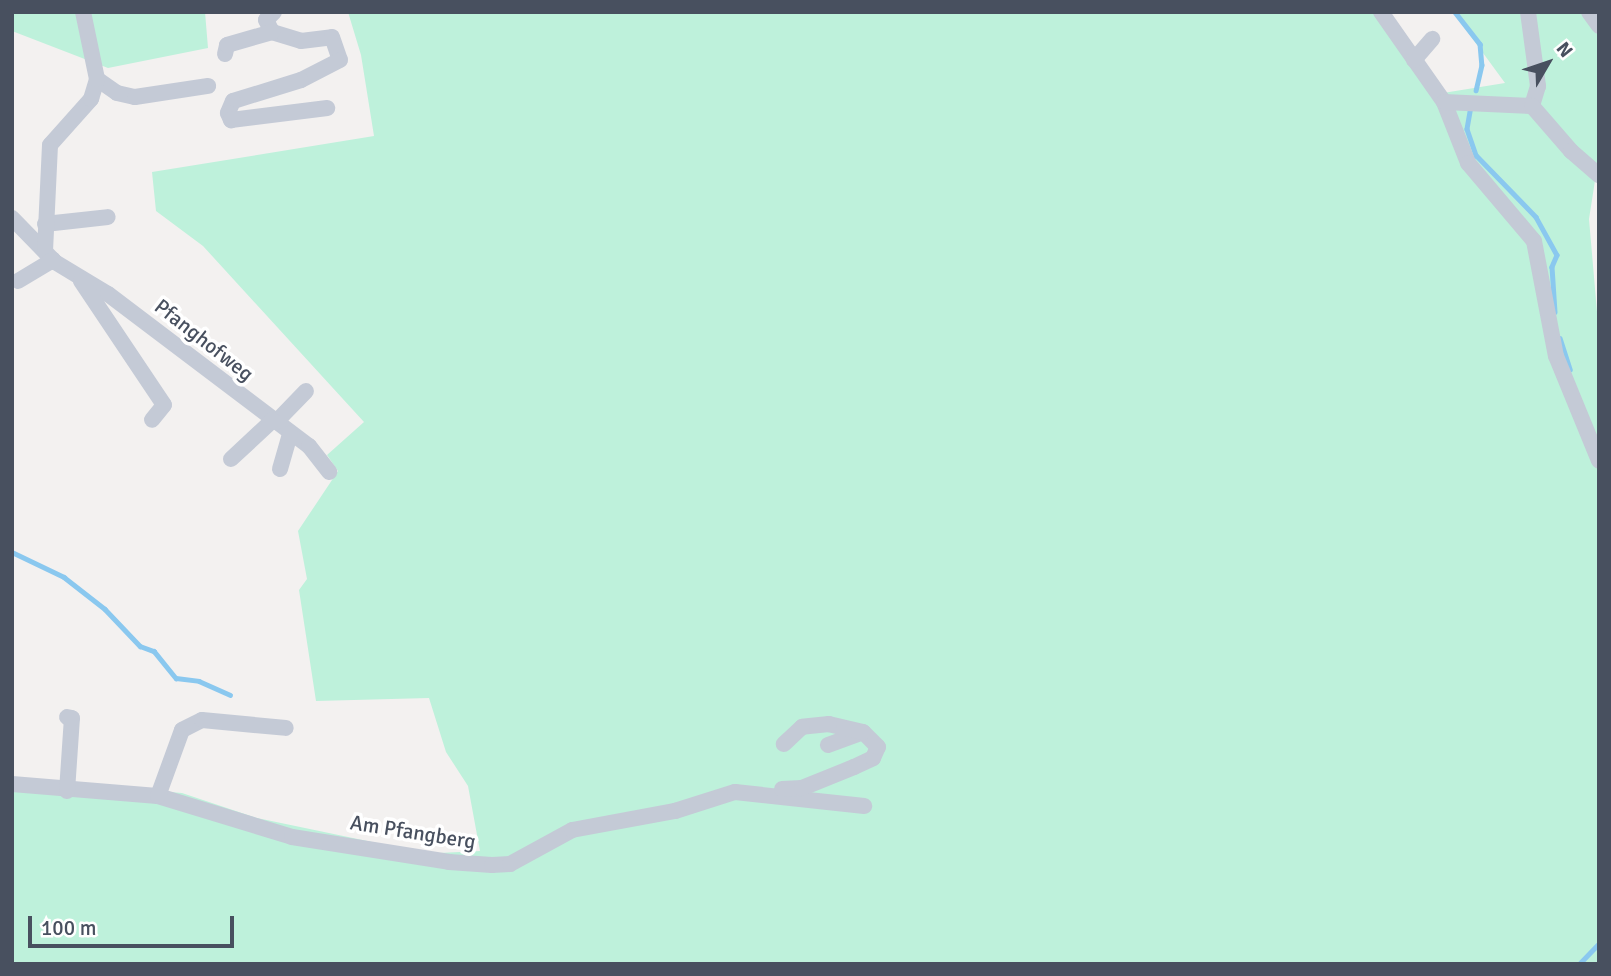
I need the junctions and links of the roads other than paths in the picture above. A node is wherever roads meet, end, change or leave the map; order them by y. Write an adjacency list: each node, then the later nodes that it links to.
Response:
1 (83, 12): 11 (street)
2 (274, 12): 7 (street)
3 (1381, 12): 10 (street)
4 (1528, 12): 14 (street)
5 (1589, 12): 6 (street)
6 (1599, 26)
7 (272, 32): 9 (street); 15 (street)
8 (1432, 39): 10 (street)
9 (226, 54)
10 (1413, 60): 13 (street)
11 (97, 79): 12 (street); 19 (street)
12 (208, 86)
13 (1444, 102): 14 (street); 28 (street)
14 (1532, 106): 16 (street)
15 (327, 108)
16 (1599, 175)
17 (108, 217): 19 (street)
18 (15, 224): 20 (street, Pfanghofweg)
19 (45, 224): 20 (street)
20 (49, 256): 21 (street, Pfanghofweg); 22 (street)
21 (78, 276): 24 (street); 25 (street, Pfanghofweg)
22 (18, 281)
23 (306, 391): 25 (street)
24 (152, 420)
25 (275, 421): 26 (street, Pfanghofweg); 27 (street)
26 (290, 433): 29 (street); 30 (street, Pfanghofweg)
27 (231, 459)
28 (1599, 461)
29 (280, 469)
30 (329, 472)
31 (67, 717): 37 (street)
32 (286, 728): 39 (street)
33 (863, 732): 34 (street); 35 (street); 38 (street)
34 (783, 744)
35 (828, 745)
36 (12, 784): 37 (street, Am Pfangberg)
37 (67, 791): 39 (street, Am Pfangberg)
38 (735, 792): 39 (street, Am Pfangberg); 40 (street, Am Pfangberg)
39 (158, 796)
40 (864, 806)

